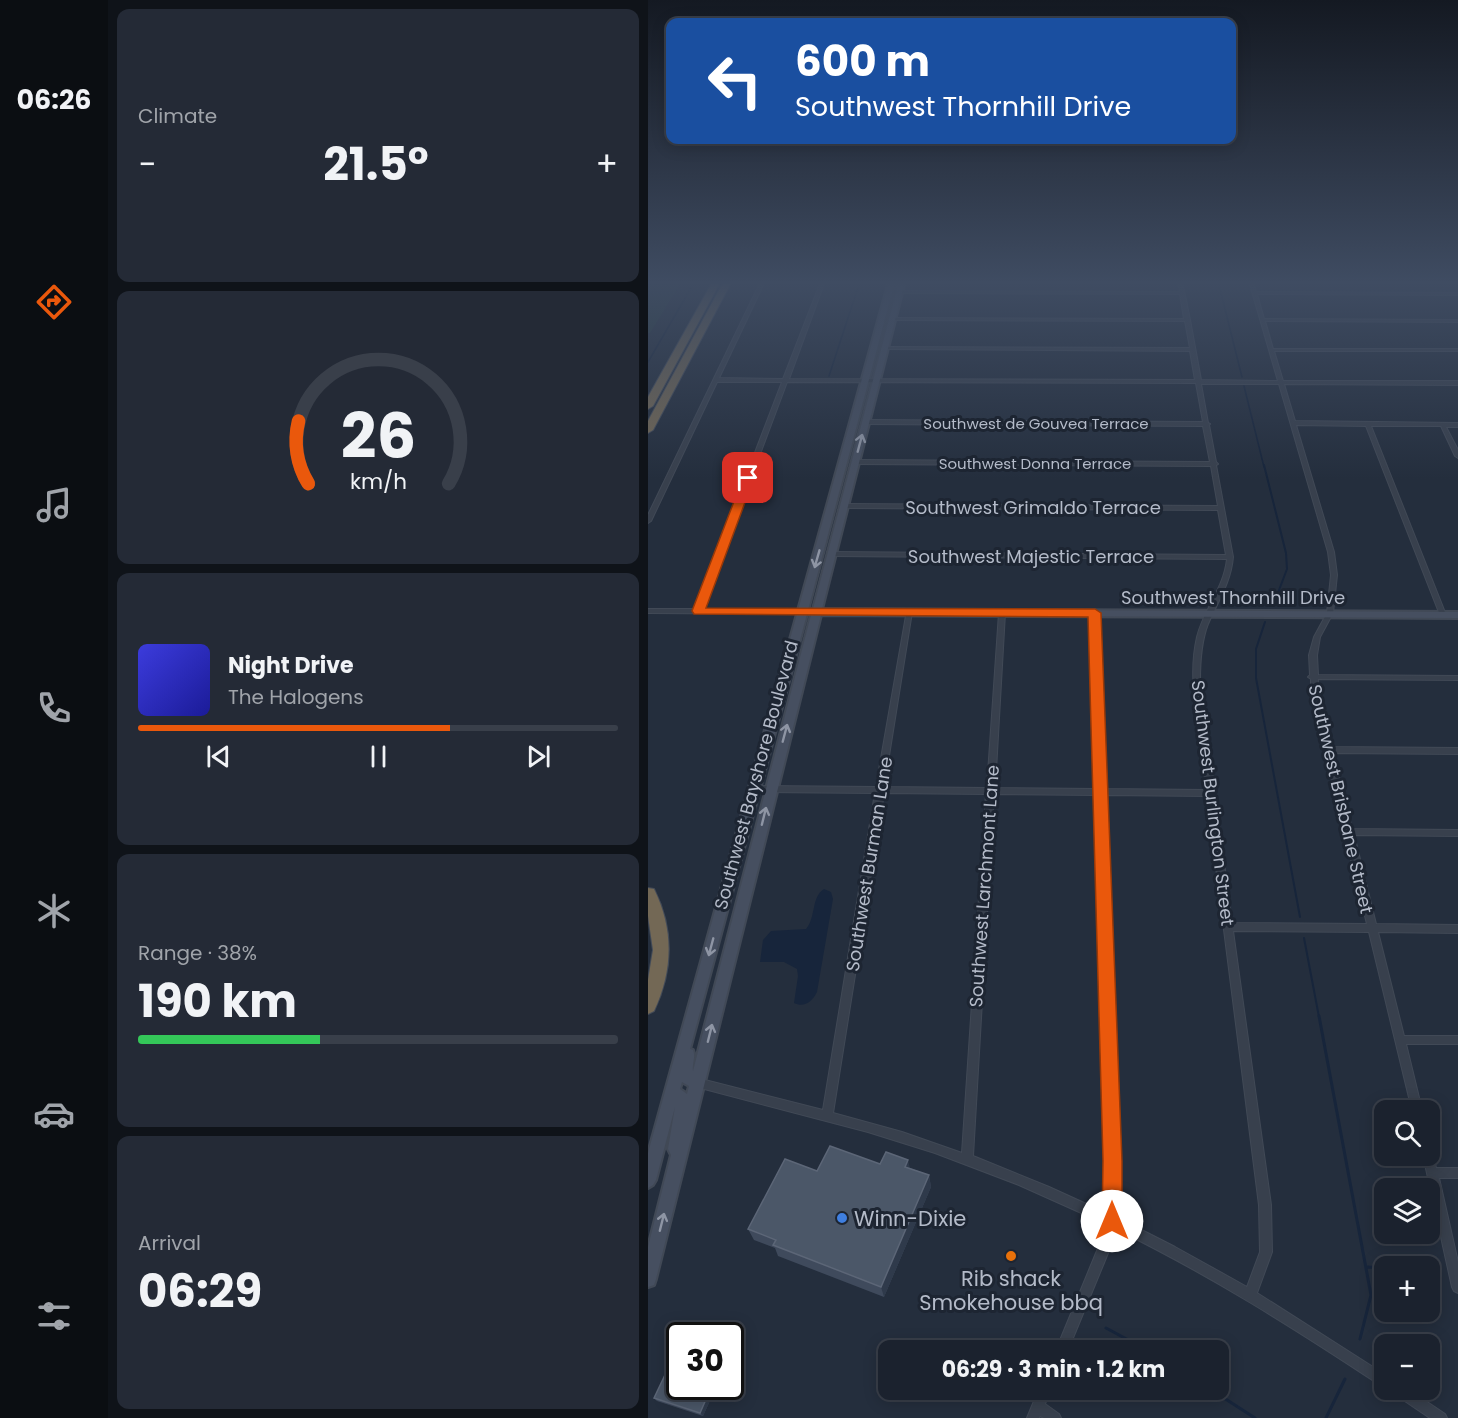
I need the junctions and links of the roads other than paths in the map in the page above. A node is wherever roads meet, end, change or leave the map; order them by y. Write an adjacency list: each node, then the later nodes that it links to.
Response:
1 (680, 347): 18 (highway)
2 (692, 347): 25 (highway)
3 (732, 347): 11 (street)
4 (798, 347): 12 (street)
5 (875, 347): 13 (main road, Southwest Bayshore Boulevard)
6 (885, 347): 14 (main road, Southwest Bayshore Boulevard)
7 (975, 347): 8 (street)
8 (1193, 350): 15 (street, Southwest Burlington Street)
9 (1272, 350): 10 (street); 16 (street, Southwest Brisbane Street)
10 (1458, 350)
11 (717, 380): 12 (street); 33 (street)
12 (785, 380): 13 (street); 37 (street)
13 (865, 381): 14 (street); 29 (main road, Southwest Bayshore Boulevard)
14 (876, 381): 15 (street); 19 (main road, Southwest Bayshore Boulevard)
15 (1199, 382): 16 (street); 21 (street, Southwest Burlington Street)
16 (1281, 382): 17 (street); 20 (street, Southwest Brisbane Street)
17 (1458, 383)
18 (648, 406)
19 (866, 422): 21 (street, Southwest de Gouvea Terrace); 27 (main road, Southwest Bayshore Boulevard, one-way to 19)
20 (1294, 423): 22 (street); 44 (street, Southwest Brisbane Street)
21 (1207, 424): 28 (street, Southwest Burlington Street)
22 (1368, 424): 24 (street); 45 (street)
23 (1458, 424): 24 (street)
24 (1443, 425): 26 (street)
25 (648, 430)
26 (1458, 456)
27 (855, 462): 28 (street, Southwest Donna Terrace); 30 (main road, Southwest Bayshore Boulevard)
28 (1215, 464): 31 (street, Southwest Burlington Street)
29 (840, 474): 30 (main road); 32 (main road, Southwest Bayshore Boulevard)
30 (844, 506): 31 (street, Southwest Grimaldo Terrace); 34 (main road, Southwest Bayshore Boulevard)
31 (1222, 508): 35 (street, Southwest Burlington Street)
32 (828, 516): 34 (main road); 38 (main road, Southwest Bayshore Boulevard, one-way to 38)
33 (648, 521)
34 (833, 550): 35 (street, Southwest Majestic Terrace); 39 (main road, Southwest Bayshore Boulevard)
35 (1230, 557): 43 (street, Southwest Burlington Street)
36 (648, 611): 37 (street, Southwest Thornhill Drive)
37 (698, 611): 38 (street, Southwest Thornhill Drive)
38 (802, 612): 39 (main road, Southwest Thornhill Drive); 51 (main road, Southwest Bayshore Boulevard)
39 (818, 612): 40 (main road, Southwest Thornhill Drive); 52 (main road, Southwest Bayshore Boulevard, one-way to 39)
40 (909, 612): 41 (main road, Southwest Thornhill Drive); 54 (street, Southwest Burman Lane)
41 (1002, 613): 42 (main road, Southwest Thornhill Drive); 53 (street, Southwest Larchmont Lane)
42 (1095, 613): 43 (main road, Southwest Thornhill Drive); 55 (street)
43 (1210, 614): 44 (main road, Southwest Thornhill Drive); 56 (street, Southwest Burlington Street)
44 (1329, 614): 45 (main road, Southwest Thornhill Drive); 47 (street, Southwest Brisbane Street)
45 (1443, 615): 46 (main road, Southwest Thornhill Drive)
46 (1458, 615)
47 (1312, 677): 48 (street); 49 (street, Southwest Brisbane Street)
48 (1458, 678)
49 (1329, 750): 50 (street); 57 (street, Southwest Brisbane Street)
50 (1458, 751)
51 (754, 789): 52 (street); 63 (main road, Southwest Bayshore Boulevard, one-way to 63)
52 (771, 790): 54 (street); 67 (main road, Southwest Bayshore Boulevard, one-way to 52)
53 (991, 791): 54 (street); 55 (street); 71 (street, Southwest Larchmont Lane)
54 (881, 792): 70 (street, Southwest Burman Lane)
55 (1100, 792): 56 (street); 77 (street)
56 (1210, 793): 60 (street, Southwest Burlington Street)
57 (1349, 832): 58 (street); 61 (street, Southwest Brisbane Street)
58 (1458, 833)
59 (648, 895): 64 (highway)
60 (1229, 927): 61 (street); 80 (street, Southwest Burlington Street)
61 (1371, 929): 62 (street); 65 (street, Southwest Brisbane Street)
62 (1458, 929)
63 (698, 994): 67 (main road); 68 (main road, Southwest Bayshore Boulevard)
64 (648, 1006)
65 (1400, 1040): 66 (street); 69 (street, Southwest Brisbane Street)
66 (1458, 1040)
67 (697, 1083): 70 (street); 73 (main road, Southwest Bayshore Boulevard)
68 (671, 1092): 73 (main road); 76 (main road, Southwest Bayshore Boulevard)
69 (1415, 1100)
70 (827, 1115): 71 (street)
71 (967, 1159): 77 (street)
72 (1430, 1166): 74 (street)
73 (676, 1167): 78 (main road, Southwest Bayshore Boulevard, one-way to 73)
74 (1432, 1173): 75 (street); 79 (street)
75 (1458, 1173)
76 (648, 1179)
77 (1112, 1221): 80 (street); 81 (street)
78 (648, 1279)
79 (1458, 1287)
80 (1250, 1296): 82 (street)
81 (1066, 1340)
82 (1374, 1375)
83 (1414, 1400): 86 (street)
84 (1036, 1412): 85 (street)
85 (1055, 1418)
86 (1441, 1418)

